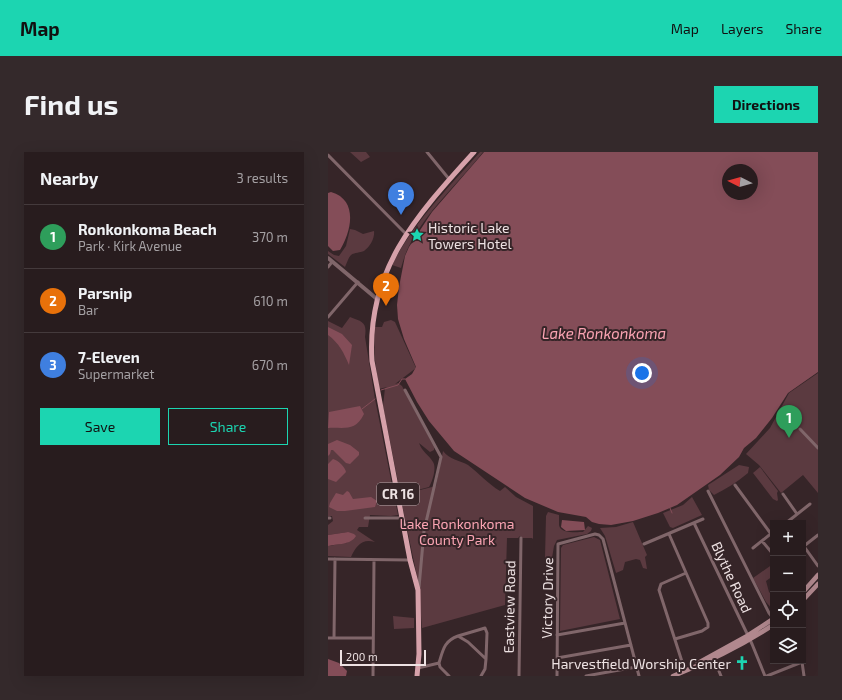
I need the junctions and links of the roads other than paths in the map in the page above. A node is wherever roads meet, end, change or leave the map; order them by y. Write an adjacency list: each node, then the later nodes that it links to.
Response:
1 (427, 152): 4 (street)
2 (474, 152): 4 (main road, CR 16)
3 (328, 154): 5 (street)
4 (449, 179): 5 (main road, CR 16)
5 (406, 234): 10 (main road, CR 16)
6 (328, 258): 7 (street)
7 (332, 262): 8 (street); 9 (street)
8 (328, 267)
9 (358, 282): 10 (street); 11 (street)
10 (377, 298): 21 (main road, CR 16)
11 (328, 317)
12 (405, 390): 45 (street)
13 (800, 429): 14 (street)
14 (818, 448)
15 (735, 485): 25 (street)
16 (708, 492): 47 (street)
17 (783, 494): 19 (street)
18 (810, 504): 19 (street)
19 (797, 514): 23 (street)
20 (365, 518): 21 (street)
21 (402, 518): 39 (main road, CR 16)
22 (703, 518): 24 (street)
23 (790, 520)
24 (694, 523): 26 (street); 56 (street, Blythe Road)
25 (770, 530)
26 (669, 534): 31 (street); 41 (street)
27 (770, 534): 30 (street)
28 (818, 535): 32 (street)
29 (521, 538): 72 (street, Eastview Road)
30 (762, 540): 33 (street); 34 (street)
31 (644, 544)
32 (806, 544)
33 (753, 548)
34 (770, 550)
35 (806, 550): 40 (street)
36 (328, 559): 37 (street)
37 (335, 559): 38 (street); 54 (street)
38 (374, 560): 39 (street); 55 (street)
39 (410, 560): 45 (main road, CR 16)
40 (818, 566)
41 (686, 573): 57 (street); 57 (street)
42 (818, 575): 44 (main road)
43 (818, 584): 46 (main road)
44 (806, 589)
45 (418, 590): 66 (main road, CR 16)
46 (806, 597)
47 (770, 614)
48 (770, 620): 56 (main road)
49 (625, 622): 51 (street); 51 (street, Victory Drive); 58 (street)
50 (770, 627): 56 (main road)
51 (557, 635): 59 (street, Victory Drive)
52 (458, 636): 60 (street); 60 (street); 62 (street)
53 (328, 638): 54 (street)
54 (334, 638): 55 (street)
55 (373, 638): 68 (street)
56 (748, 638): 61 (main road); 67 (main road); 78 (street, Blythe Road)
57 (675, 639): 67 (street)
58 (631, 645): 59 (street); 65 (street)
59 (557, 658): 73 (street, Victory Drive)
60 (486, 659): 71 (street)
61 (714, 659): 67 (main road); 77 (street)
62 (439, 663): 66 (street); 70 (street)
63 (797, 664): 78 (street)
64 (802, 664): 79 (street)
65 (636, 666): 74 (street); 75 (street)
66 (418, 668): 69 (main road, CR 16)
67 (685, 671): 76 (main road)
68 (373, 676)
69 (417, 676)
70 (449, 676)
71 (481, 676)
72 (519, 676)
73 (557, 676)
74 (586, 676)
75 (639, 676)
76 (675, 676)
77 (721, 676)
78 (766, 676)
79 (804, 676)

